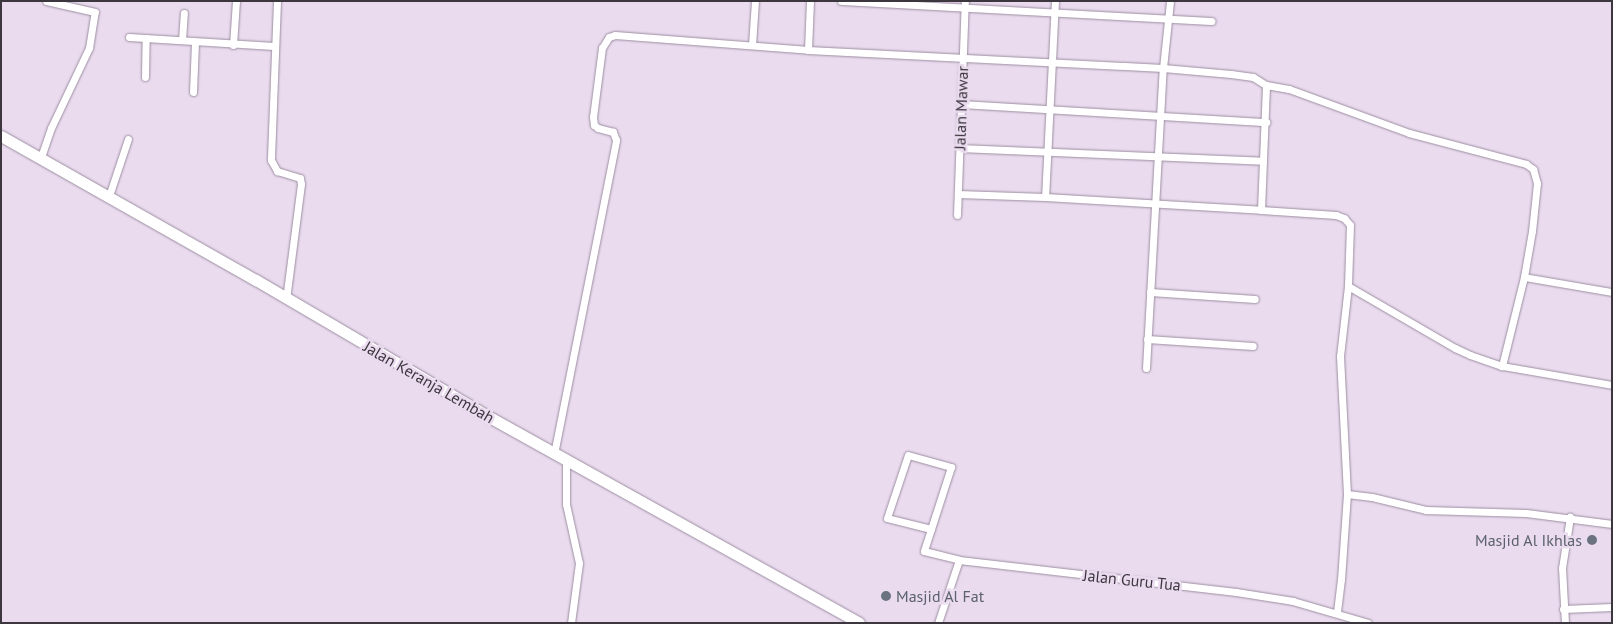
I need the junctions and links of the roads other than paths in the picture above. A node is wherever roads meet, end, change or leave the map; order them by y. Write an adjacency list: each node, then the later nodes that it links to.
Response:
1 (46, 1): 36 (street)
2 (236, 1): 18 (street)
3 (277, 1): 20 (street)
4 (755, 1): 19 (street)
5 (810, 1): 21 (street)
6 (841, 1): 9 (street)
7 (1055, 1): 11 (street)
8 (1170, 1): 12 (street)
9 (964, 4): 11 (street); 22 (street, Jalan Mawar)
10 (184, 12): 16 (street)
11 (1055, 12): 12 (street); 23 (street)
12 (1169, 18): 13 (street); 24 (street)
13 (1211, 21)
14 (129, 36): 15 (street)
15 (146, 38): 16 (street); 25 (street)
16 (182, 40): 17 (street)
17 (195, 42): 18 (street); 27 (street)
18 (234, 45): 20 (street)
19 (752, 45): 21 (street); 56 (street)
20 (274, 46): 49 (street)
21 (808, 50): 22 (street)
22 (962, 59): 23 (street); 28 (street, Jalan Mawar)
23 (1053, 64): 24 (street); 29 (street)
24 (1163, 68): 26 (street); 30 (street)
25 (145, 77)
26 (1266, 85): 31 (street); 45 (street)
27 (193, 92)
28 (961, 104): 29 (street); 34 (street, Jalan Mawar)
29 (1050, 108): 30 (street); 35 (street)
30 (1161, 116): 31 (street); 37 (street)
31 (1266, 122): 38 (street)
32 (1, 136): 36 (main road, Jalan Keranja Lembah)
33 (128, 139): 40 (street)
34 (960, 148): 35 (street); 39 (street, Jalan Mawar)
35 (1046, 150): 37 (street); 41 (street)
36 (41, 157): 40 (main road, Jalan Keranja Lembah)
37 (1158, 157): 38 (street); 42 (street)
38 (1263, 161): 43 (street)
39 (958, 194): 41 (street); 44 (street, Jalan Mawar)
40 (109, 196): 49 (main road, Jalan Keranja Lembah)
41 (1045, 197): 42 (street)
42 (1155, 204): 43 (street); 47 (street)
43 (1261, 210): 46 (street)
44 (957, 215)
45 (1524, 277): 48 (street); 53 (street)
46 (1348, 286): 53 (street); 58 (street)
47 (1150, 292): 50 (street); 51 (street)
48 (1612, 292)
49 (286, 299): 56 (main road, Jalan Keranja Lembah)
50 (1255, 299)
51 (1148, 339): 52 (street); 54 (street)
52 (1253, 346)
53 (1502, 366): 55 (street)
54 (1146, 368)
55 (1612, 384)
56 (554, 454): 57 (main road, Jalan Keranja Lembah)
57 (566, 460): 66 (street); 67 (main road, Jalan Keranja Lembah)
58 (1347, 494): 59 (street); 65 (street)
59 (1570, 518): 60 (street); 64 (street)
60 (1612, 524)
61 (932, 529): 61 (street); 62 (street, Jalan Guru Tua)
62 (959, 560): 65 (street, Jalan Guru Tua); 68 (street)
63 (1612, 607): 64 (street)
64 (1563, 609): 70 (street)
65 (1337, 613): 69 (street, Jalan Guru Tua)
66 (571, 623)
67 (859, 623)
68 (938, 623)
69 (1368, 623)
70 (1565, 623)

